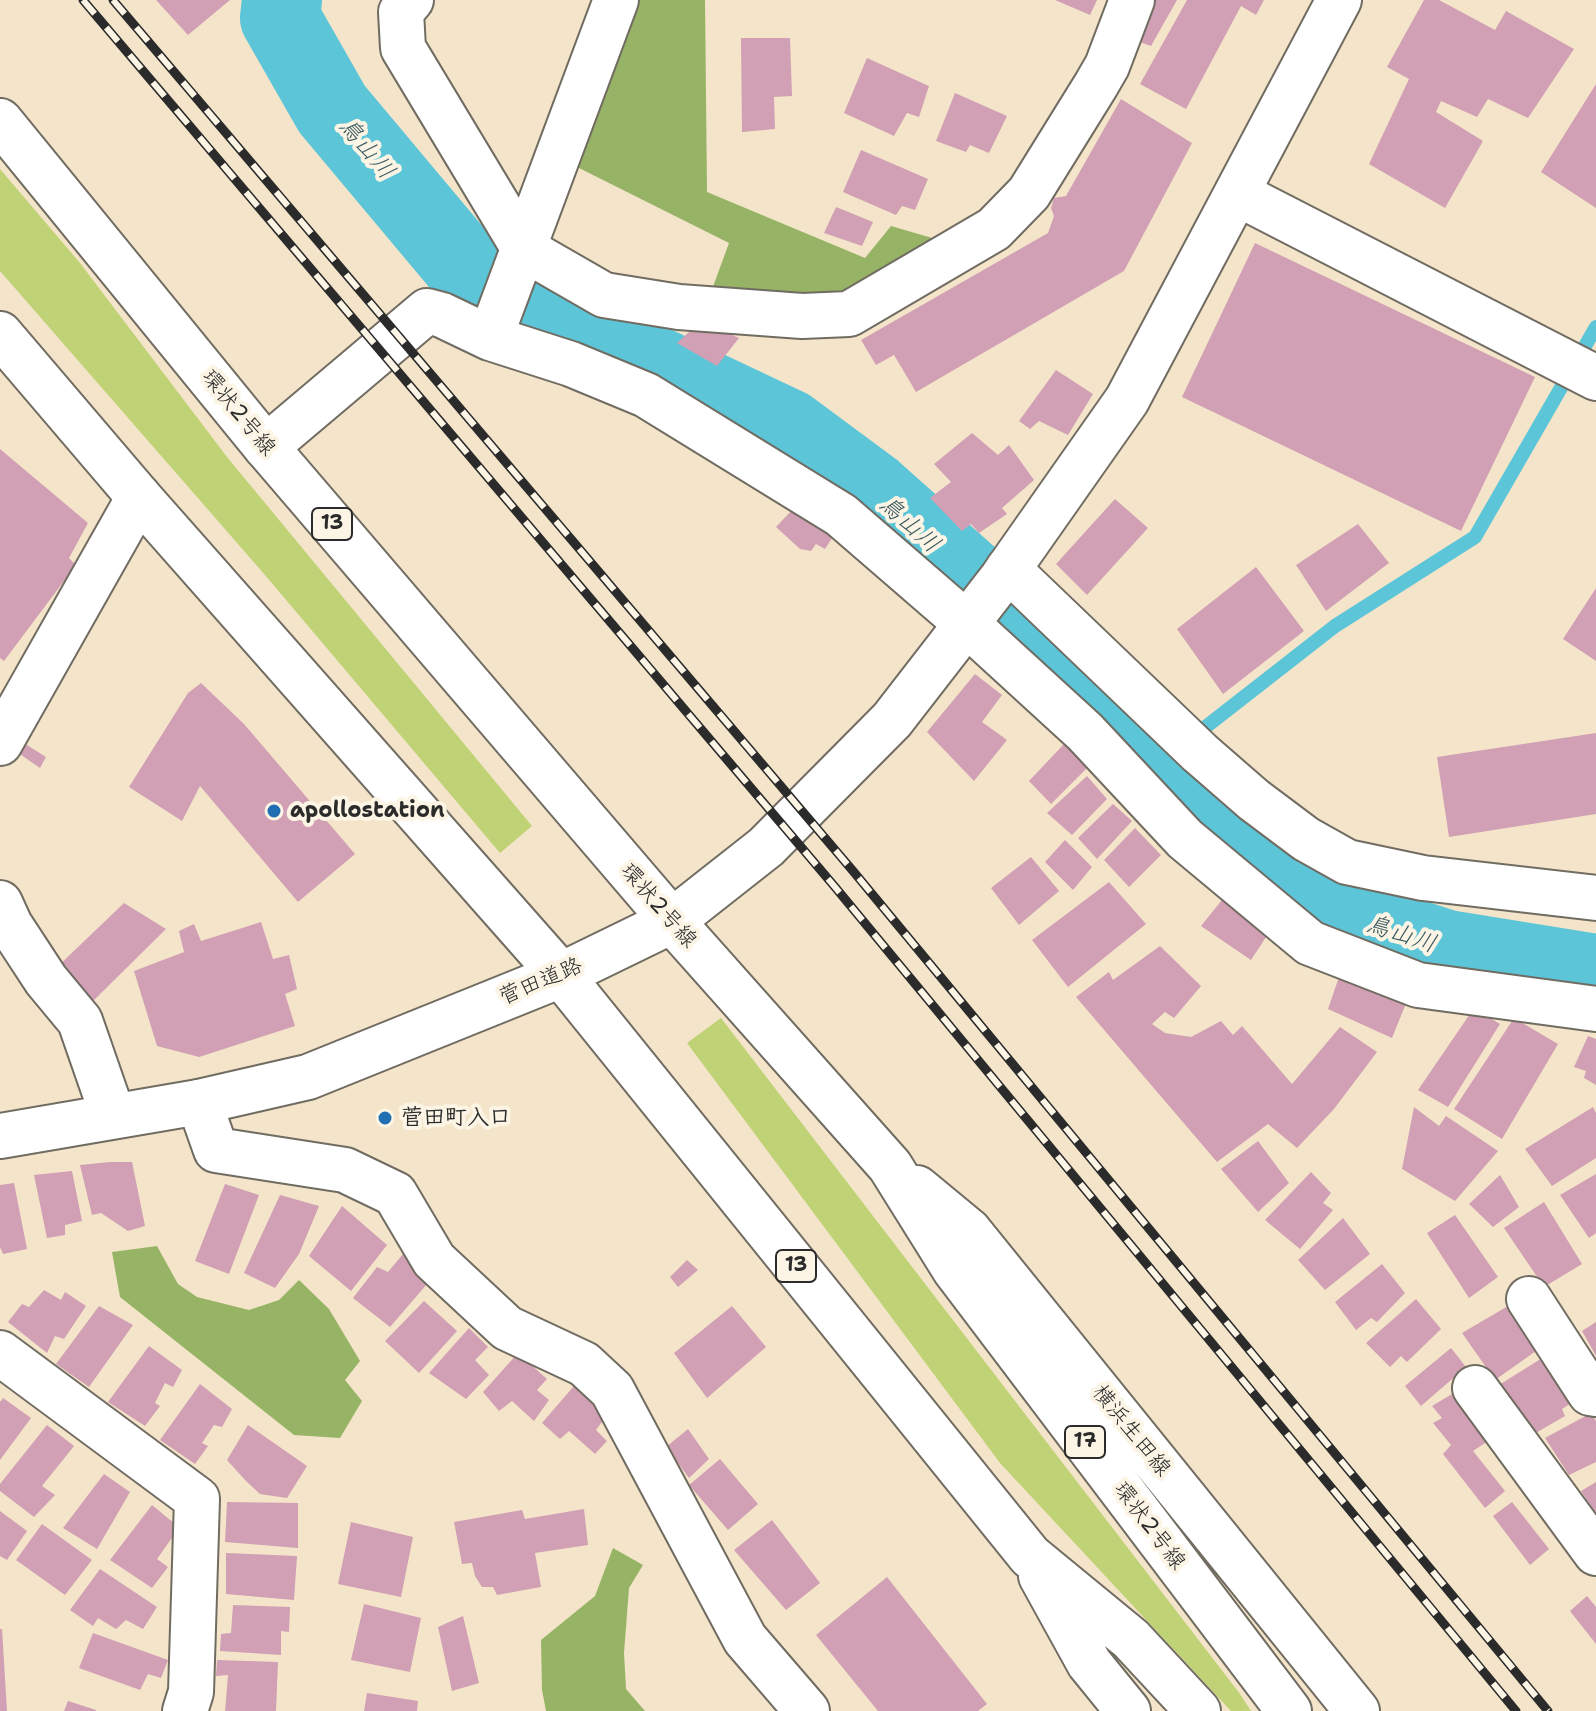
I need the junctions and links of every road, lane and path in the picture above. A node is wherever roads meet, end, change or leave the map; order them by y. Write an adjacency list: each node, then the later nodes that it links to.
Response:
1 (411, 0): 7 (street)
2 (616, 0): 7 (street)
3 (1132, 0): 7 (street)
4 (1339, 0): 6 (street, 菅田道路)
5 (0, 121): 11 (street, 環状2号線 / 13)
6 (1238, 194): 10 (street); 13 (street, 菅田道路)
7 (524, 249): 9 (street)
8 (0, 334): 12 (street, 13)
9 (490, 338): 11 (street); 14 (street)
10 (1595, 378)
11 (266, 447): 18 (street, 環状2号線 / 13)
12 (139, 497): 15 (street); 19 (street, 13)
13 (1005, 573): 14 (street, 菅田道路); 16 (street)
14 (967, 624): 18 (street, 菅田道路); 20 (street)
15 (0, 743)
16 (1596, 898)
17 (0, 903): 22 (street)
18 (672, 921): 19 (street, 菅田道路); 24 (street, 環状2号線 / 13)
19 (561, 975): 21 (street, 菅田道路); 30 (street, 13)
20 (1596, 1009)
21 (199, 1102): 22 (street, 菅田道路); 32 (street)
22 (113, 1116): 23 (street, 菅田道路)
23 (0, 1136)
24 (890, 1166): 35 (street, 環状2号線 / 17); 36 (street, 横浜生田線 / 13)
25 (1529, 1299): 28 (street)
26 (0, 1353): 31 (street)
27 (1475, 1388): 29 (street)
28 (1596, 1394)
29 (1596, 1553)
30 (1030, 1556): 33 (street, 13); 34 (street)
31 (185, 1711)
32 (807, 1711)
33 (1128, 1711)
34 (1198, 1711)
35 (1289, 1711)
36 (1357, 1711)

